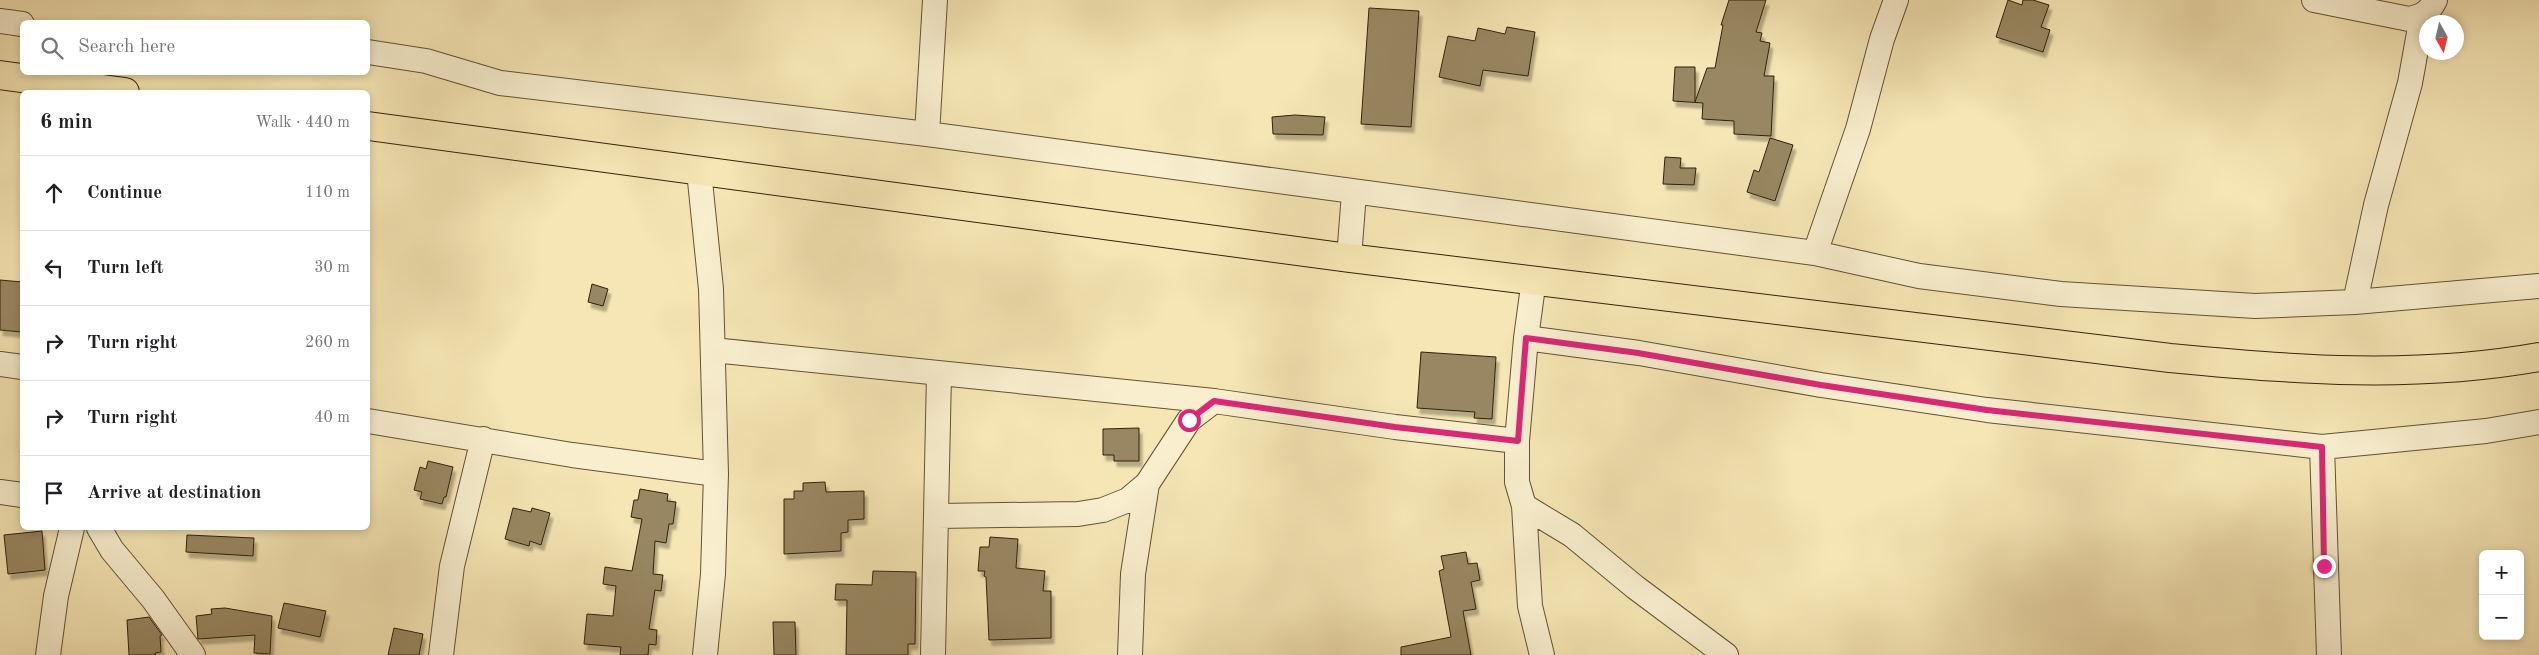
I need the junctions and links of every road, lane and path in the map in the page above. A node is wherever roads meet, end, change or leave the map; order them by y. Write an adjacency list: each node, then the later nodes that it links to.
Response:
1 (935, 0): 11 (street)
2 (1896, 0): 14 (street)
3 (2314, 0): 4 (street)
4 (2428, 8): 18 (street)
5 (0, 21): 6 (street)
6 (20, 24)
7 (370, 52): 11 (street)
8 (0, 75): 9 (highway)
9 (110, 90)
10 (370, 126): 12 (highway)
11 (926, 134): 13 (street)
12 (699, 171): 15 (highway); 20 (street)
13 (1354, 193): 14 (street); 15 (street)
14 (1814, 253): 18 (street)
15 (1349, 258): 16 (highway)
16 (1534, 279): 19 (street); 21 (highway)
17 (2539, 286): 18 (street)
18 (2354, 302)
19 (1526, 338): 29 (street); 30 (street)
20 (713, 350): 24 (street); 31 (street)
21 (2539, 357)
22 (0, 364): 23 (street)
23 (20, 367)
24 (940, 374): 25 (street); 36 (street)
25 (1214, 401): 29 (street); 32 (street)
26 (370, 421): 28 (street)
27 (2539, 422): 30 (street)
28 (483, 439): 31 (street); 41 (street)
29 (1518, 441): 35 (street)
30 (2322, 447): 47 (street)
31 (716, 474): 42 (street)
32 (1147, 484): 36 (street); 44 (street)
33 (0, 492): 34 (street)
34 (20, 495)
35 (1524, 506): 45 (street); 46 (street)
36 (938, 516): 43 (street)
37 (72, 530): 39 (street)
38 (99, 530): 40 (street)
39 (48, 655)
40 (193, 655)
41 (441, 655)
42 (705, 655)
43 (933, 655)
44 (1130, 655)
45 (1542, 655)
46 (1726, 655)
47 (2329, 655)

